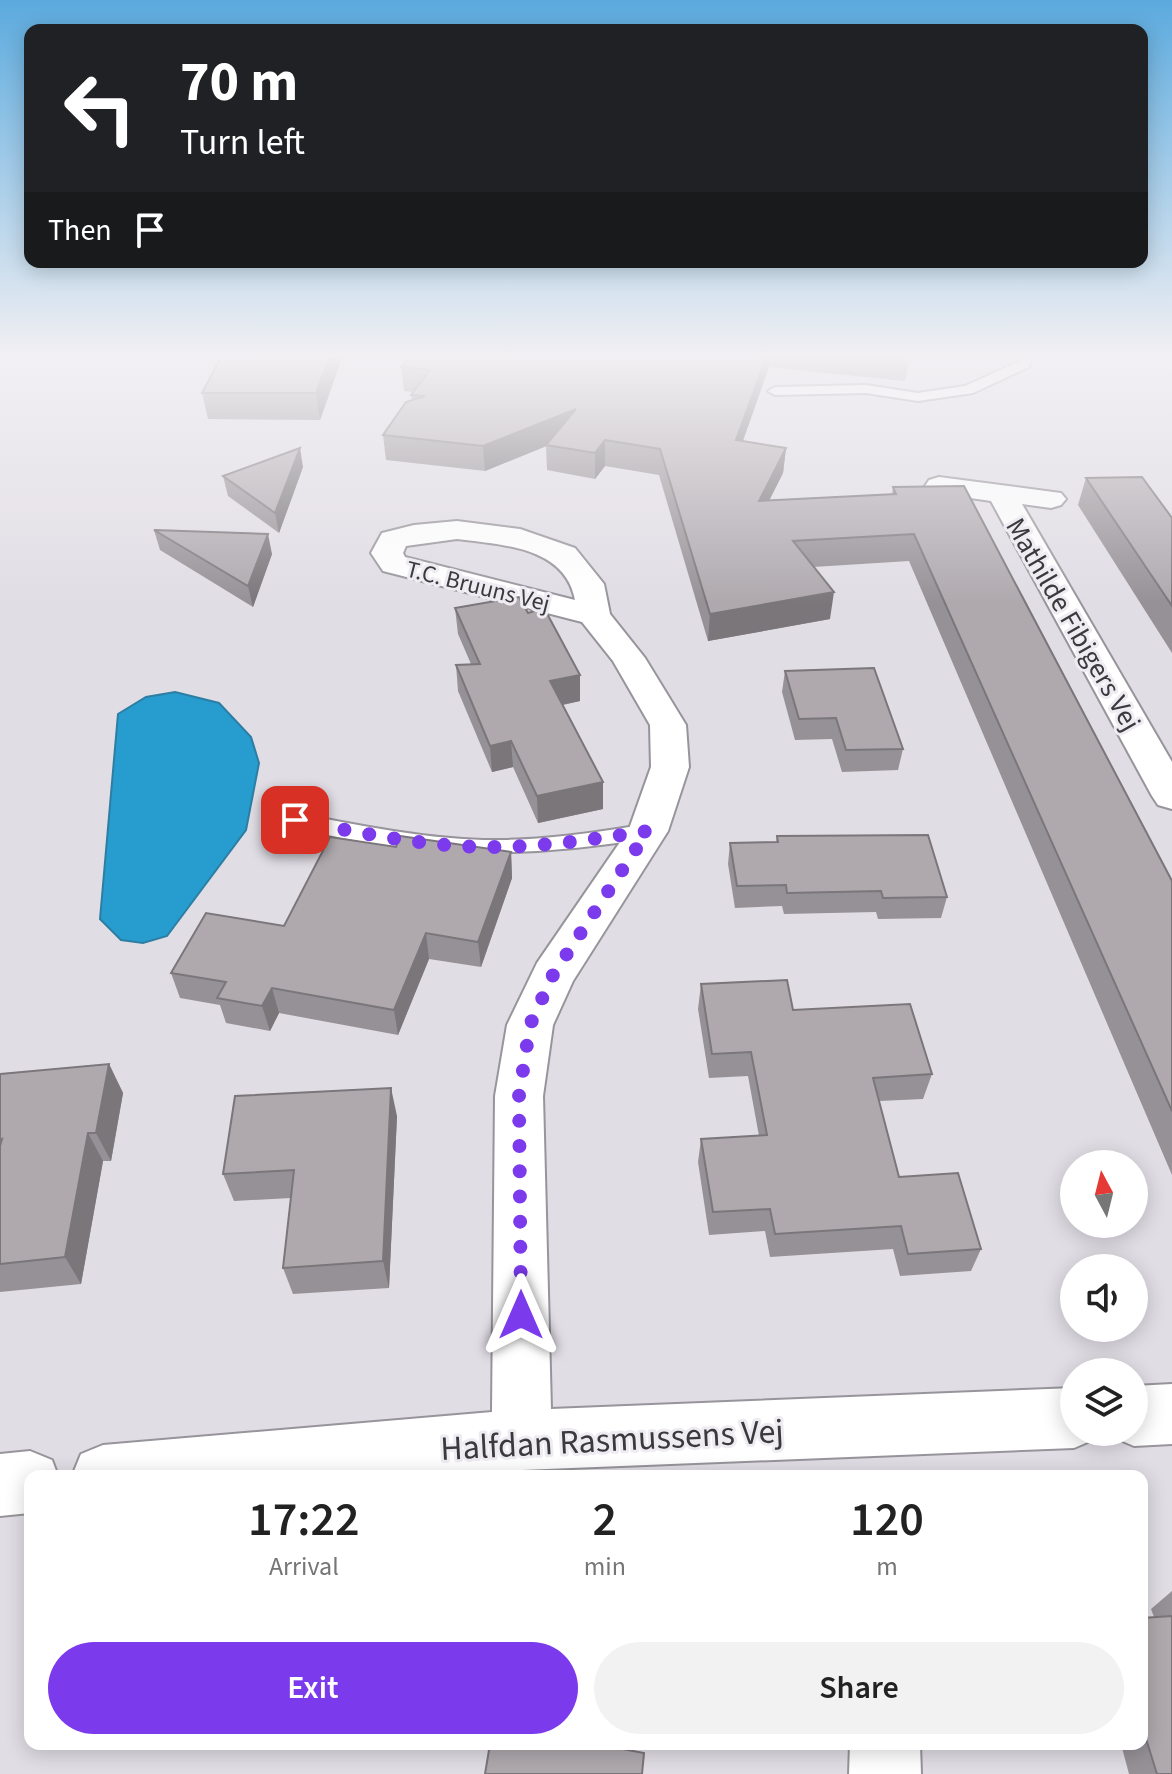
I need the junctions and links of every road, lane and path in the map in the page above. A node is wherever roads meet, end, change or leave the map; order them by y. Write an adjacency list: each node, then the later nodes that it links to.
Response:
1 (939, 486): 2 (street, Mathilde Fibigers Vej)
2 (1001, 493): 3 (street, Mathilde Fibigers Vej); 5 (street, Mathilde Fibigers Vej)
3 (1051, 499)
4 (594, 615): 7 (street)
5 (1172, 796)
6 (295, 820): 7 (lane)
7 (648, 831): 11 (street)
8 (1172, 1414): 9 (street)
9 (1148, 1415)
10 (1060, 1419): 11 (street, Halfdan Rasmussens Vej)
11 (522, 1440): 12 (street, Halfdan Rasmussens Vej)
12 (173, 1470)
13 (24, 1483): 14 (street)
14 (0, 1485)
15 (885, 1750): 16 (street)
16 (885, 1774)

